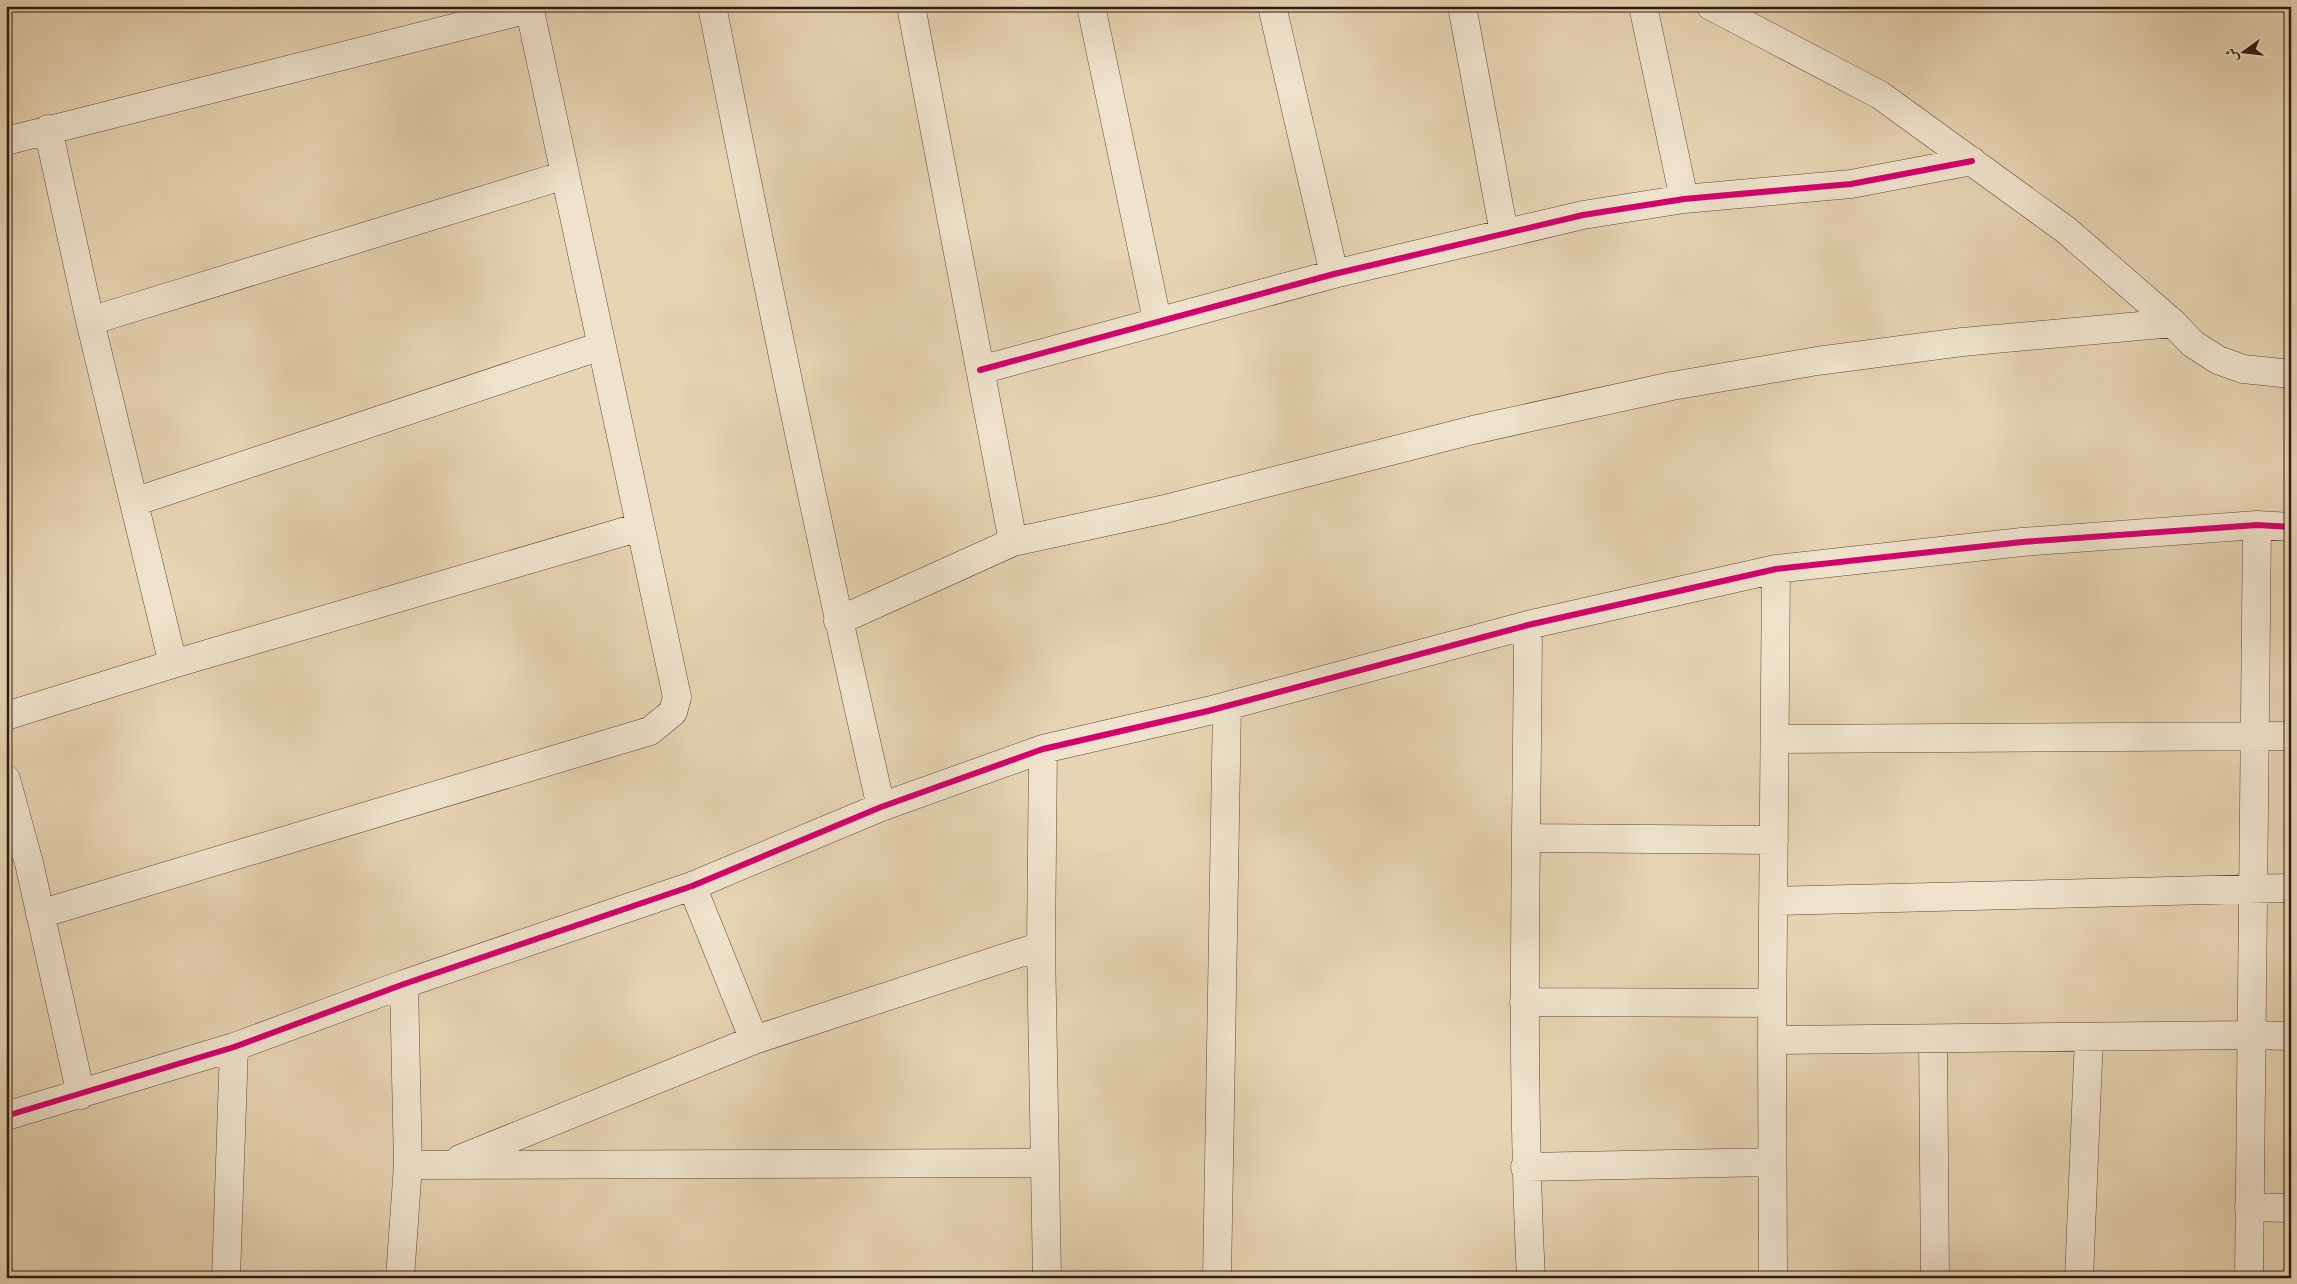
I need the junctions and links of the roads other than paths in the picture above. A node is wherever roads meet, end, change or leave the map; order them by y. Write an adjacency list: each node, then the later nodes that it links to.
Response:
1 (712, 6): 28 (street)
2 (911, 6): 20 (street)
3 (1091, 6): 16 (street)
4 (1272, 6): 15 (street)
5 (1462, 6): 14 (street)
6 (1643, 6): 13 (street)
7 (1711, 6): 11 (street)
8 (529, 8): 9 (street); 12 (street)
9 (48, 129): 10 (street); 17 (street)
10 (6, 141)
11 (1972, 161): 13 (street); 18 (street)
12 (565, 175): 17 (street); 19 (street)
13 (1684, 199): 14 (street)
14 (1504, 233): 15 (street)
15 (1334, 274): 16 (street)
16 (1157, 320): 20 (street)
17 (90, 321): 22 (street)
18 (2173, 323): 21 (street); 26 (street)
19 (601, 346): 22 (street); 24 (street)
20 (980, 370): 26 (street)
21 (2291, 374)
22 (134, 502): 30 (street)
23 (2257, 525): 25 (street); 27 (street); 33 (street)
24 (640, 527): 30 (street); 46 (street)
25 (2291, 527)
26 (1013, 542): 28 (street)
27 (1776, 569): 29 (street); 35 (street)
28 (838, 621): 38 (street)
29 (1528, 625): 31 (street); 39 (street)
30 (173, 664): 32 (street)
31 (1227, 706): 36 (street); 70 (street)
32 (6, 716)
33 (2255, 735): 34 (street); 35 (street); 43 (street)
34 (2291, 736)
35 (1775, 739): 40 (street)
36 (1042, 749): 38 (street); 47 (street)
37 (6, 779): 41 (street)
38 (881, 807): 42 (street)
39 (1527, 838): 40 (street); 49 (street)
40 (1774, 840): 45 (street)
41 (17, 866): 46 (street)
42 (692, 886): 48 (street); 55 (street)
43 (2253, 888): 44 (street); 45 (street); 51 (street)
44 (2291, 888)
45 (1773, 900): 50 (street)
46 (40, 914): 58 (street)
47 (1041, 946): 55 (street); 61 (street)
48 (404, 984): 57 (street); 63 (street)
49 (1524, 1002): 50 (street); 64 (street)
50 (1772, 1003): 56 (street)
51 (2251, 1035): 52 (street); 53 (street); 65 (street)
52 (2291, 1036)
53 (2089, 1037): 54 (street); 74 (street)
54 (1933, 1039): 56 (street); 73 (street)
55 (754, 1040): 62 (street)
56 (1772, 1040): 60 (street)
57 (234, 1047): 58 (street); 67 (street)
58 (81, 1095): 59 (street)
59 (6, 1116)
60 (1772, 1162): 64 (street); 72 (street)
61 (1044, 1163): 62 (street); 69 (street)
62 (448, 1164): 63 (street)
63 (408, 1165): 68 (street)
64 (1525, 1167): 71 (street)
65 (2249, 1207): 66 (street); 75 (street)
66 (2291, 1208)
67 (226, 1278)
68 (400, 1278)
69 (1047, 1278)
70 (1217, 1278)
71 (1531, 1278)
72 (1774, 1278)
73 (1935, 1278)
74 (2079, 1278)
75 (2249, 1278)

